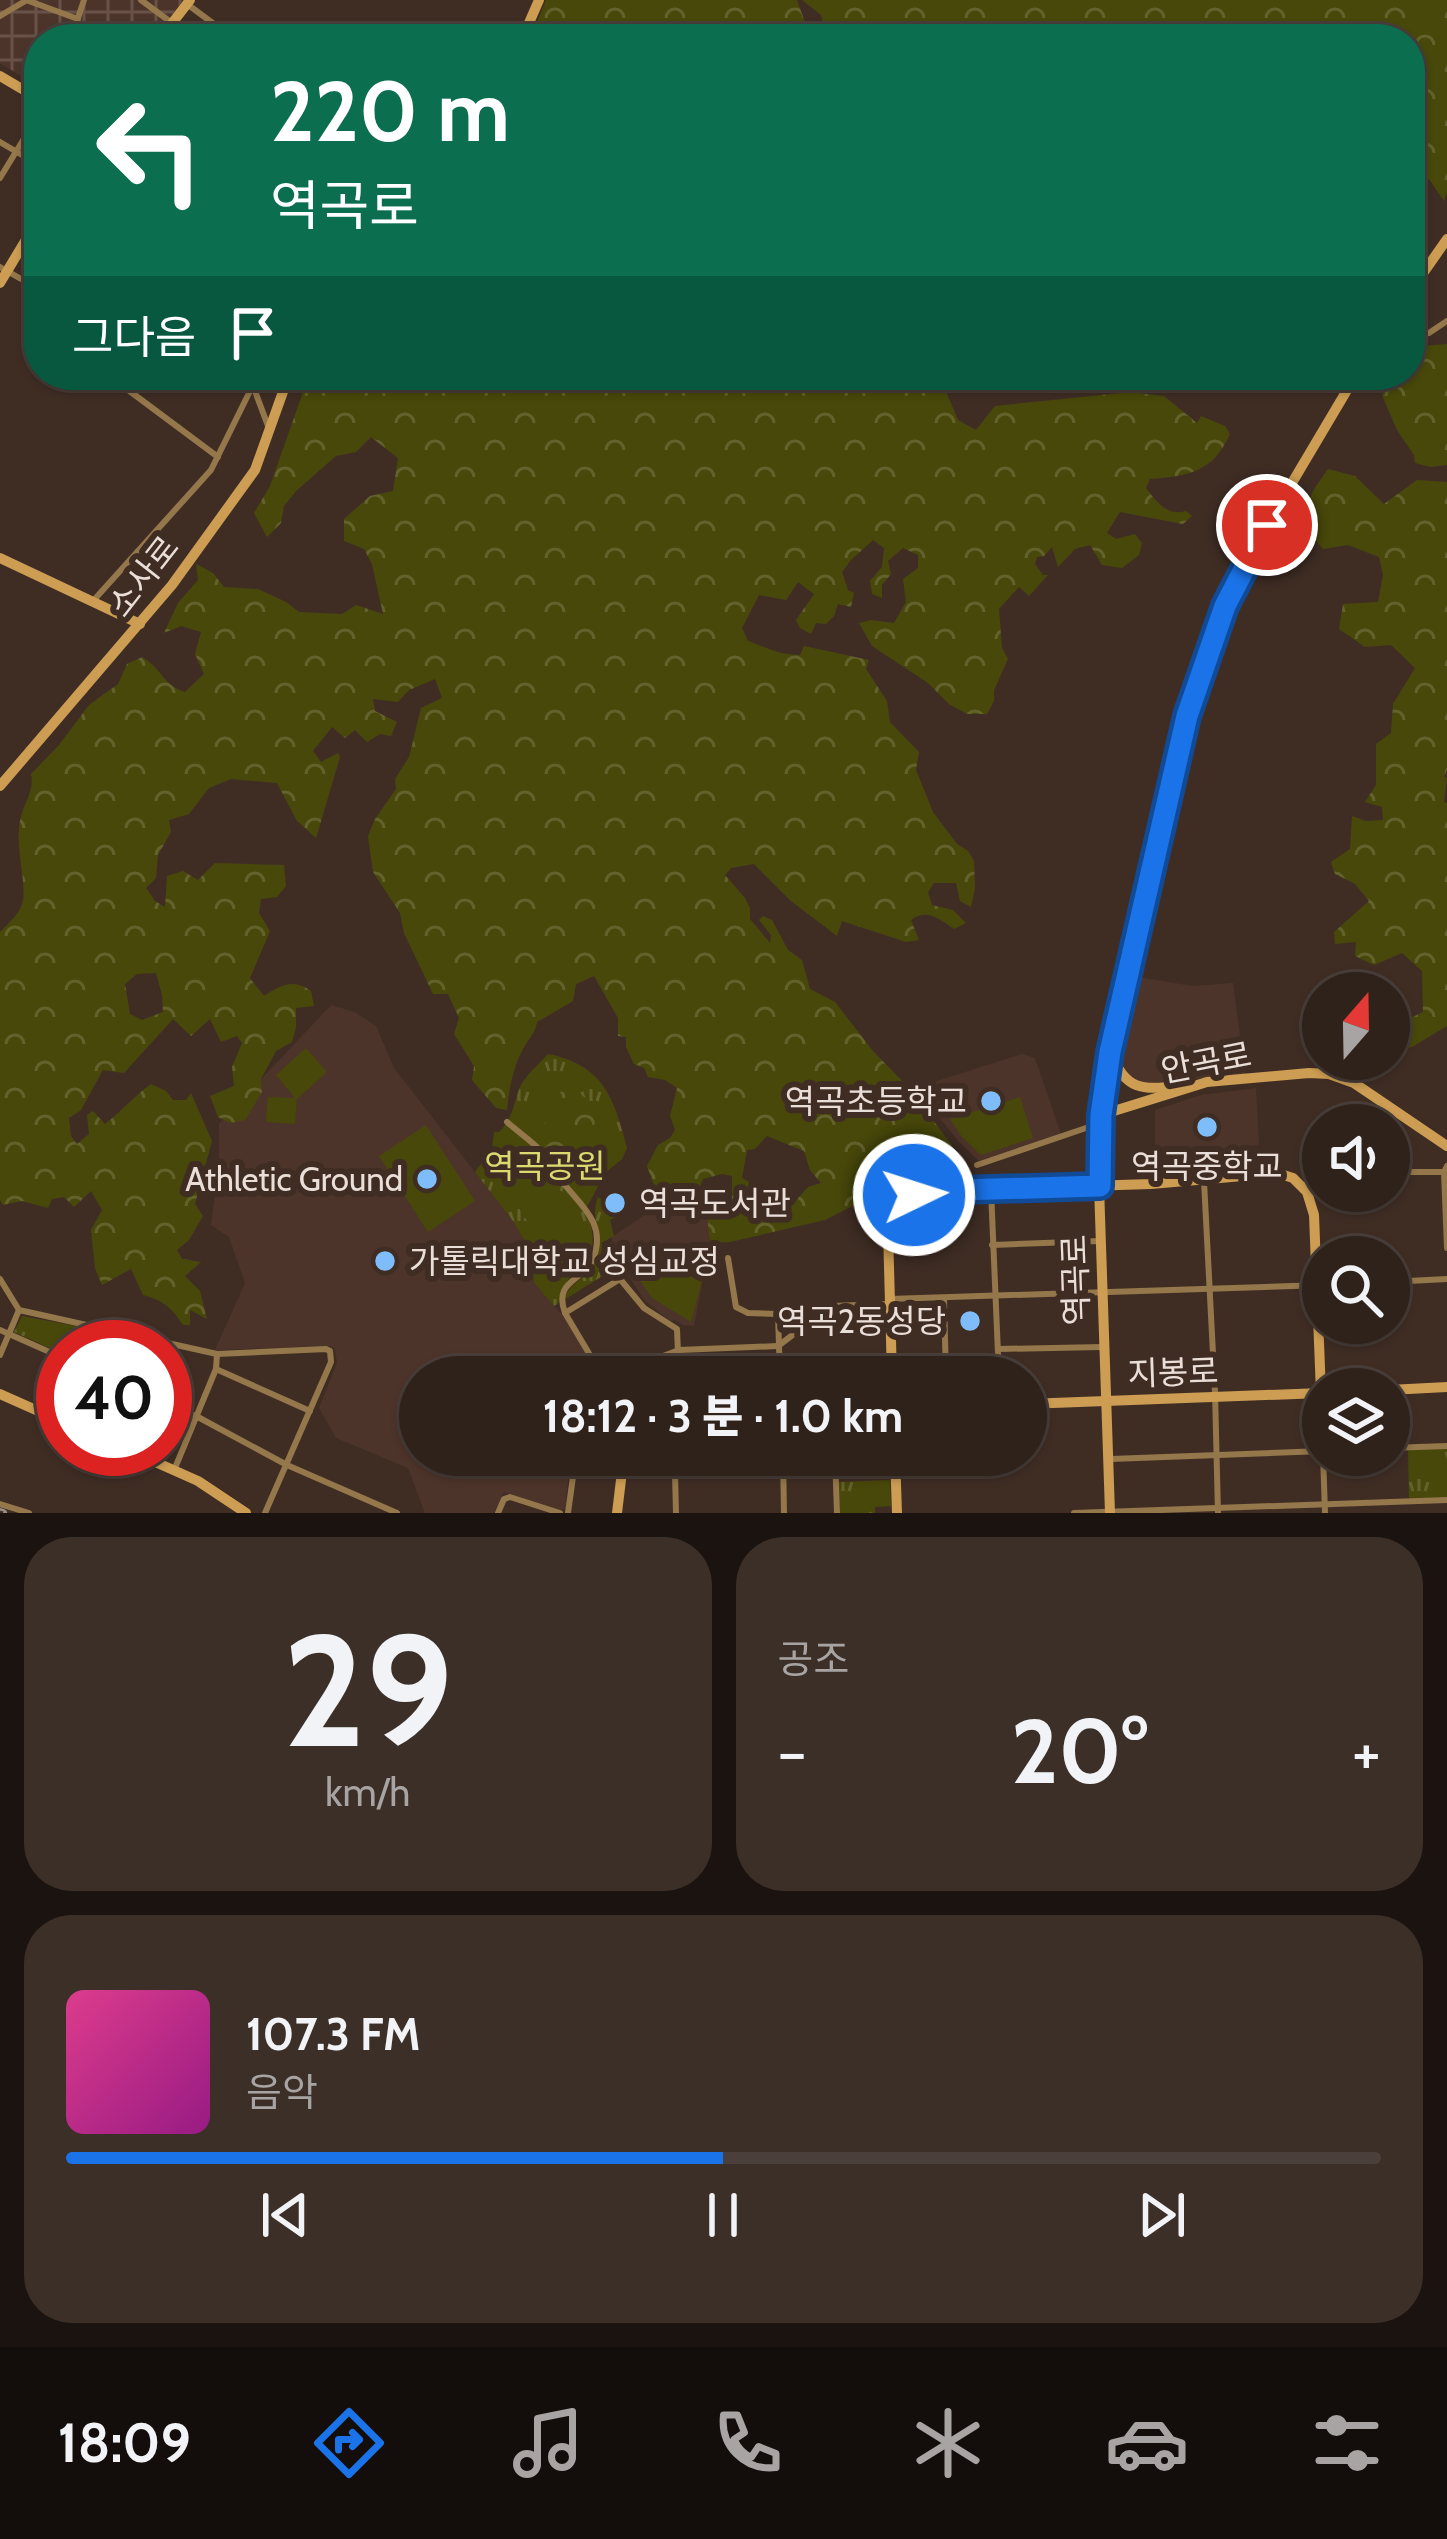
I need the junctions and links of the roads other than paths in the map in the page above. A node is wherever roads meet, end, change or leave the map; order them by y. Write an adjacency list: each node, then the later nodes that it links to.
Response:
1 (27, 0): 5 (street); 6 (street)
2 (84, 0): 6 (street)
3 (141, 0): 7 (street)
4 (188, 2): 7 (street); 9 (street)
5 (0, 16)
6 (78, 19): 8 (street)
7 (172, 23)
8 (76, 24)
9 (214, 24)
10 (24, 139): 12 (street)
11 (0, 142): 12 (street)
12 (16, 152): 13 (street); 14 (street)
13 (24, 157)
14 (0, 178)
15 (1447, 239): 18 (street)
16 (24, 240): 17 (street)
17 (4, 269): 19 (street)
18 (1425, 271)
19 (0, 283)
20 (128, 390): 26 (street)
21 (251, 390): 26 (street)
22 (255, 390): 25 (street)
23 (284, 390): 25 (street, 소사로)
24 (1350, 390): 31 (street, 역곡로)
25 (270, 429): 29 (street, 소사로)
26 (218, 457): 28 (street)
27 (0, 558): 28 (street)
28 (93, 602): 29 (street)
29 (140, 624): 30 (street, 소사로)
30 (0, 785)
31 (1110, 1052): 32 (street); 33 (street, 역곡로)
32 (1207, 1082): 33 (street, 안곡로); 35 (street, 안곡로)
33 (1101, 1115): 36 (street); 41 (street, 역곡로)
34 (507, 1122): 57 (street)
35 (1447, 1146)
36 (977, 1165)
37 (1445, 1169): 38 (street); 45 (street)
38 (1410, 1171)
39 (1204, 1181): 40 (street); 41 (street); 51 (street)
40 (1302, 1185)
41 (1100, 1186): 42 (street); 43 (street, 역곡로)
42 (991, 1190): 44 (street); 55 (street)
43 (1100, 1241): 44 (street); 52 (street, 역곡로)
44 (992, 1245): 53 (street)
45 (1447, 1248)
46 (728, 1258): 62 (street)
47 (0, 1279): 56 (street)
48 (1447, 1280): 49 (street)
49 (1410, 1281)
50 (1302, 1286): 51 (street)
51 (1210, 1289): 52 (street); 81 (street)
52 (1102, 1294): 53 (street); 63 (street, 역곡로)
53 (996, 1298): 54 (street); 65 (street)
54 (944, 1299): 55 (street); 74 (street)
55 (890, 1302): 62 (street); 73 (street)
56 (19, 1310): 58 (street); 60 (street)
57 (565, 1313): 66 (street); 69 (street)
58 (67, 1320)
59 (0, 1330): 60 (street)
60 (9, 1334): 61 (street); 68 (street)
61 (36, 1346)
62 (778, 1346): 66 (street); 72 (street)
63 (1104, 1346): 65 (street); 82 (street, 역곡로)
64 (192, 1348): 67 (street)
65 (998, 1349): 75 (street)
66 (679, 1350): 70 (street); 71 (street)
67 (217, 1354): 76 (street); 85 (street)
68 (0, 1355)
69 (592, 1356)
70 (663, 1356)
71 (679, 1356)
72 (779, 1356)
73 (891, 1356)
74 (945, 1356)
75 (998, 1356)
76 (216, 1370): 85 (street); 87 (street)
77 (1447, 1388): 78 (street)
78 (1410, 1389)
79 (0, 1394): 84 (street)
80 (1302, 1394): 81 (street, 지봉로)
81 (1214, 1397): 82 (street, 지봉로); 92 (street)
82 (1106, 1401): 83 (street, 지봉로); 93 (street, 역곡로)
83 (1047, 1403)
84 (36, 1410)
85 (310, 1411): 94 (street)
86 (192, 1415): 87 (street)
87 (196, 1417): 88 (street); 94 (street)
88 (192, 1427)
89 (1447, 1446): 90 (street)
90 (1410, 1447)
91 (1302, 1452): 92 (street)
92 (1216, 1455): 93 (street); 107 (street)
93 (1108, 1459): 108 (street, 역곡로)
94 (287, 1465): 106 (street); 111 (street)
95 (187, 1476): 110 (street)
96 (574, 1476): 114 (street)
97 (622, 1476): 115 (street)
98 (675, 1476): 116 (street)
99 (783, 1476): 117 (street)
100 (836, 1476): 118 (street)
101 (896, 1476): 119 (street)
102 (1324, 1476): 104 (street)
103 (1447, 1500): 104 (street)
104 (1325, 1503): 107 (street); 121 (street)
105 (0, 1504): 109 (street)
106 (378, 1509): 112 (street)
107 (1218, 1510): 108 (street)
108 (1110, 1512): 120 (street)
109 (29, 1513)
110 (246, 1513)
111 (265, 1513)
112 (397, 1513)
113 (498, 1513): 114 (street)
114 (564, 1513)
115 (617, 1513)
116 (676, 1513)
117 (784, 1513)
118 (837, 1513)
119 (897, 1513)
120 (1074, 1513)
121 (1325, 1513)

